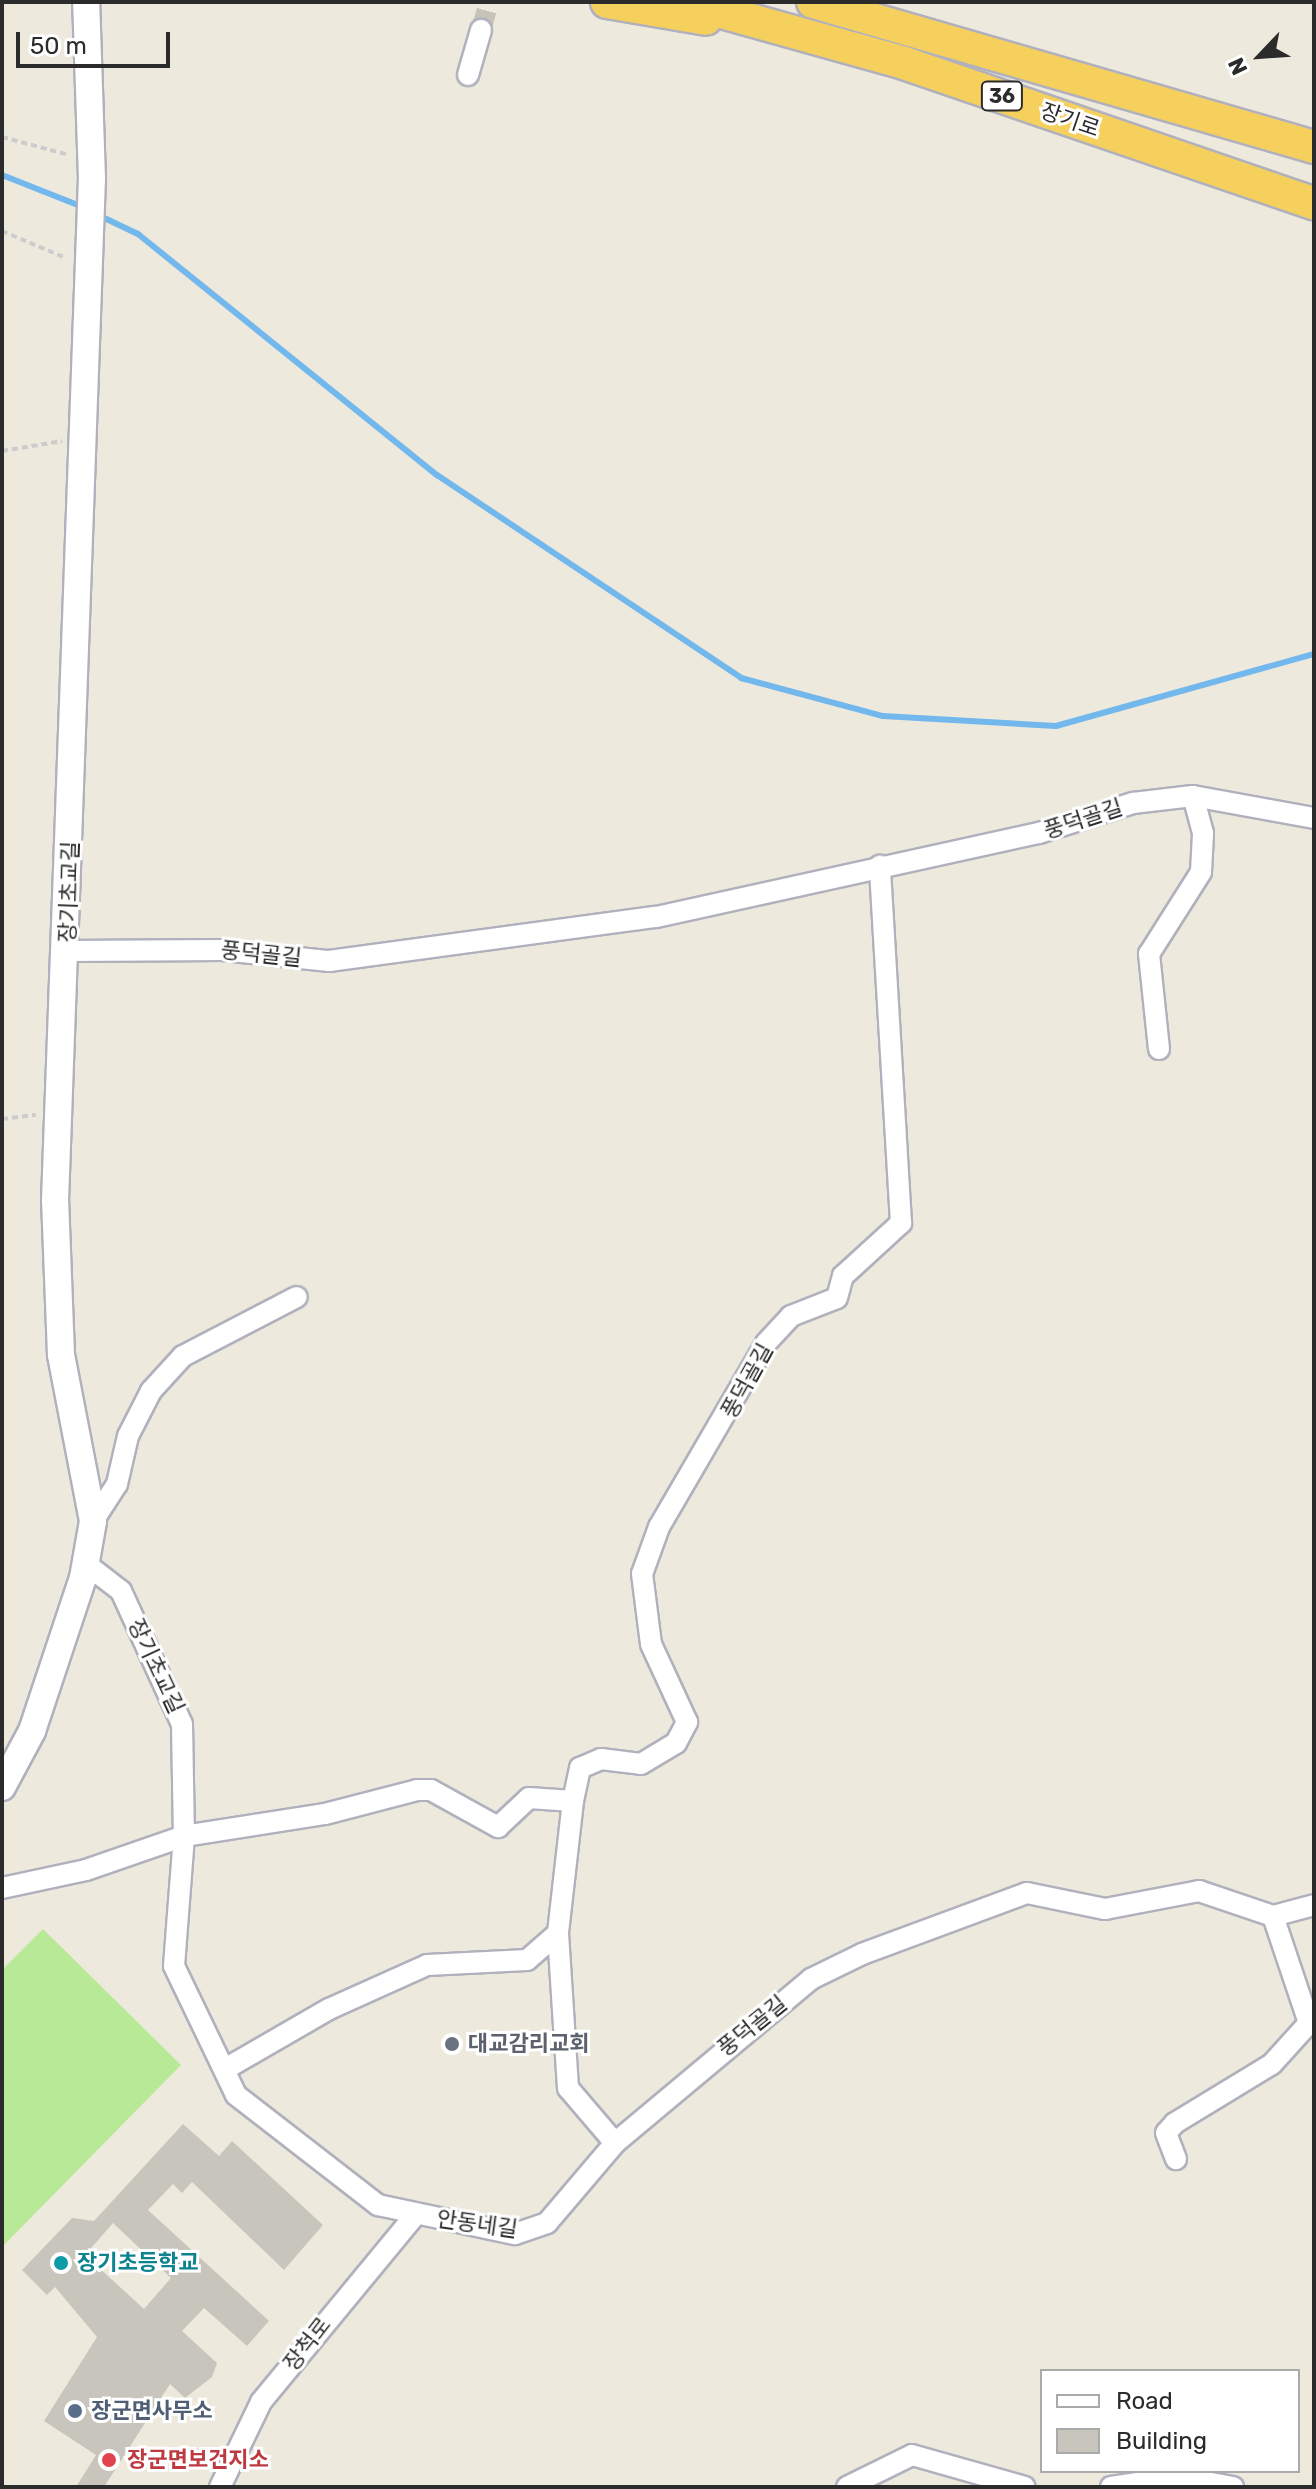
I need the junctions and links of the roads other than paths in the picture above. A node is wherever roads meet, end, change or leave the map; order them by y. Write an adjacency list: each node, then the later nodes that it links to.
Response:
1 (86, 2): 14 (main road, 장기초교길)
2 (607, 2): 7 (highway)
3 (686, 2): 7 (highway, 장기로 / 36)
4 (813, 2): 5 (highway, 장기로 / 36)
5 (839, 7): 9 (highway, 장기로 / 36)
6 (481, 30): 8 (street)
7 (804, 35): 10 (highway, 장기로 / 36)
8 (468, 75)
9 (1314, 147)
10 (1314, 203)
11 (1193, 796): 12 (street, 풍덕골길); 13 (street, 풍덕골길); 15 (street)
12 (1314, 818)
13 (880, 866): 14 (street, 풍덕골길); 20 (street, 풍덕골길)
14 (67, 951): 17 (main road, 장기초교길)
15 (1159, 1049)
16 (297, 1297): 17 (street, 장기초교길)
17 (93, 1521): 18 (main road, 장기초교길)
18 (86, 1564): 19 (main road, 장기초교길); 21 (street, 장기초교길)
19 (2, 1787)
20 (573, 1801): 21 (street); 25 (street)
21 (184, 1836): 22 (street); 26 (street, 안동네길)
22 (2, 1888)
23 (1314, 1905): 24 (street)
24 (1273, 1916): 27 (street, 풍덕골길); 28 (street)
25 (558, 1933): 26 (street); 27 (street)
26 (227, 2068): 29 (street, 안동네길)
27 (615, 2143): 29 (street, 안동네길)
28 (1176, 2159)
29 (415, 2215): 30 (street, 장척로)
30 (220, 2487)
31 (847, 2487): 32 (street)
32 (1025, 2487)
33 (1111, 2487): 34 (street)
34 (1233, 2487)

